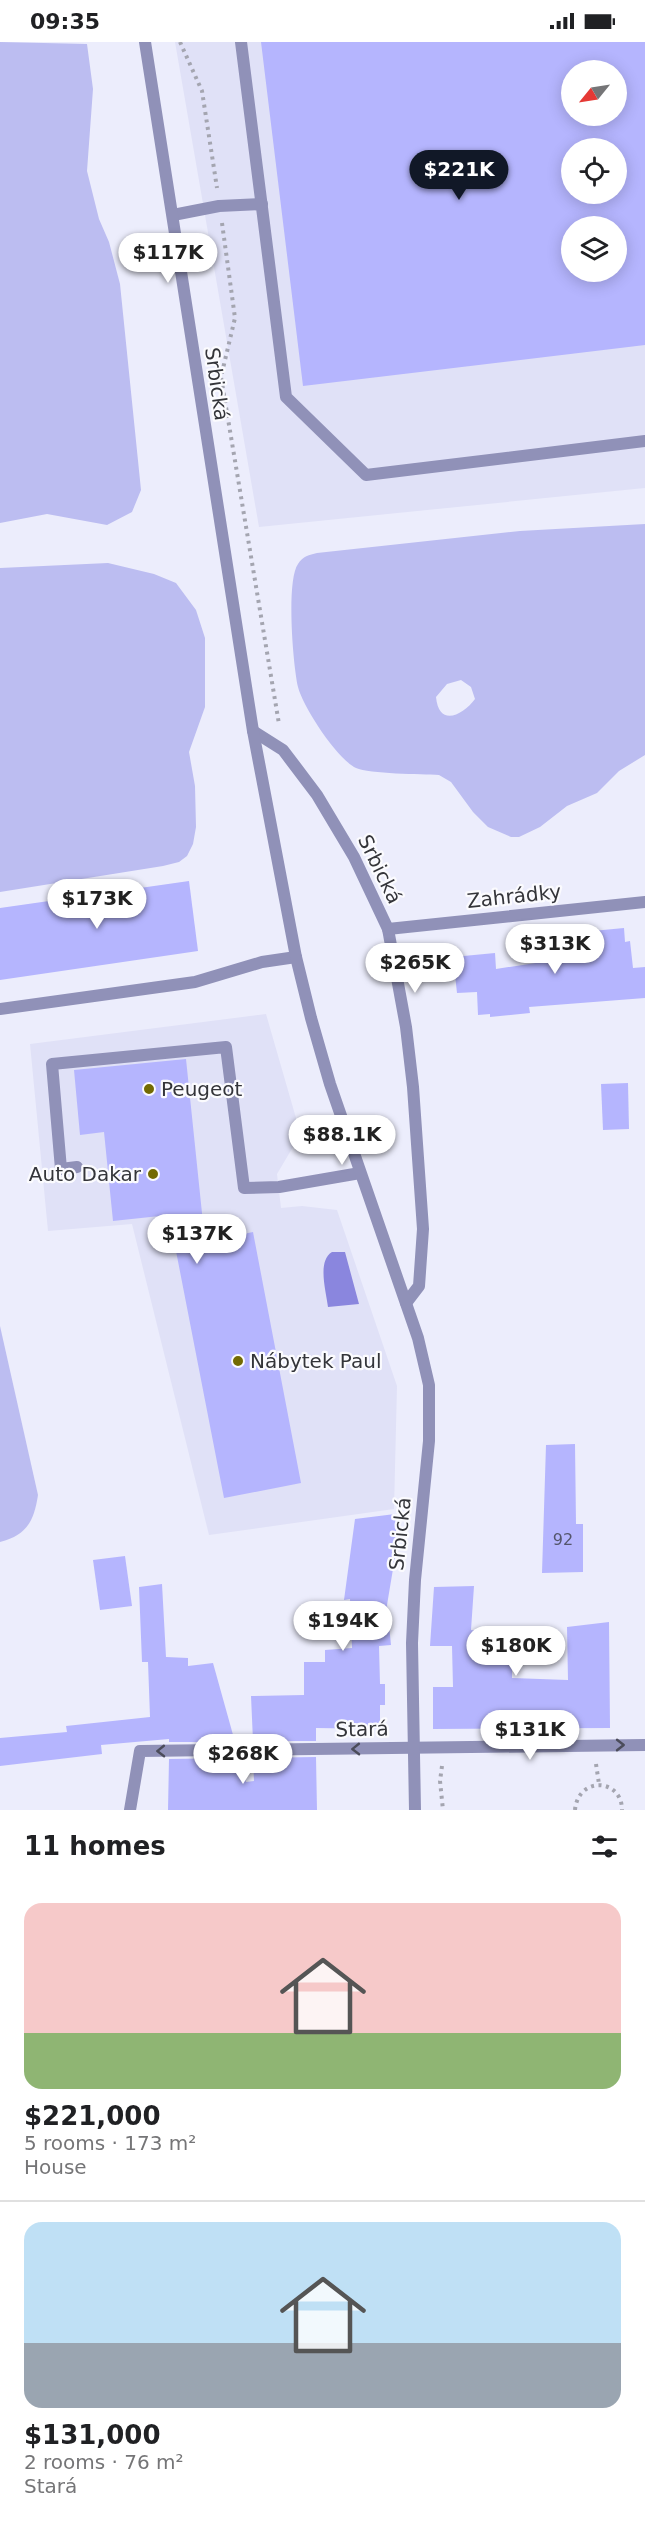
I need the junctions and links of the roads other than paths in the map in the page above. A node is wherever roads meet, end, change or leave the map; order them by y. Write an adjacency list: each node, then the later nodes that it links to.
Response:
1 (145, 42): 4 (street, Srbická)
2 (241, 42): 3 (street)
3 (262, 204): 4 (street); 5 (street)
4 (172, 215): 6 (street, Srbická)
5 (645, 441)
6 (253, 731): 8 (street, Srbická); 9 (street, Srbická)
7 (645, 902): 8 (street, Zahrádky)
8 (388, 929): 13 (street, Srbická)
9 (296, 957): 10 (street); 12 (street, Srbická)
10 (0, 1009)
11 (77, 1167): 12 (street)
12 (360, 1173): 13 (street, Srbická)
13 (406, 1303): 15 (street, Srbická)
14 (645, 1745): 15 (street, Stará, one-way to 14)
15 (414, 1748): 16 (street, Stará, one-way to 16); 17 (street, Srbická)
16 (130, 1810)
17 (416, 1810)

